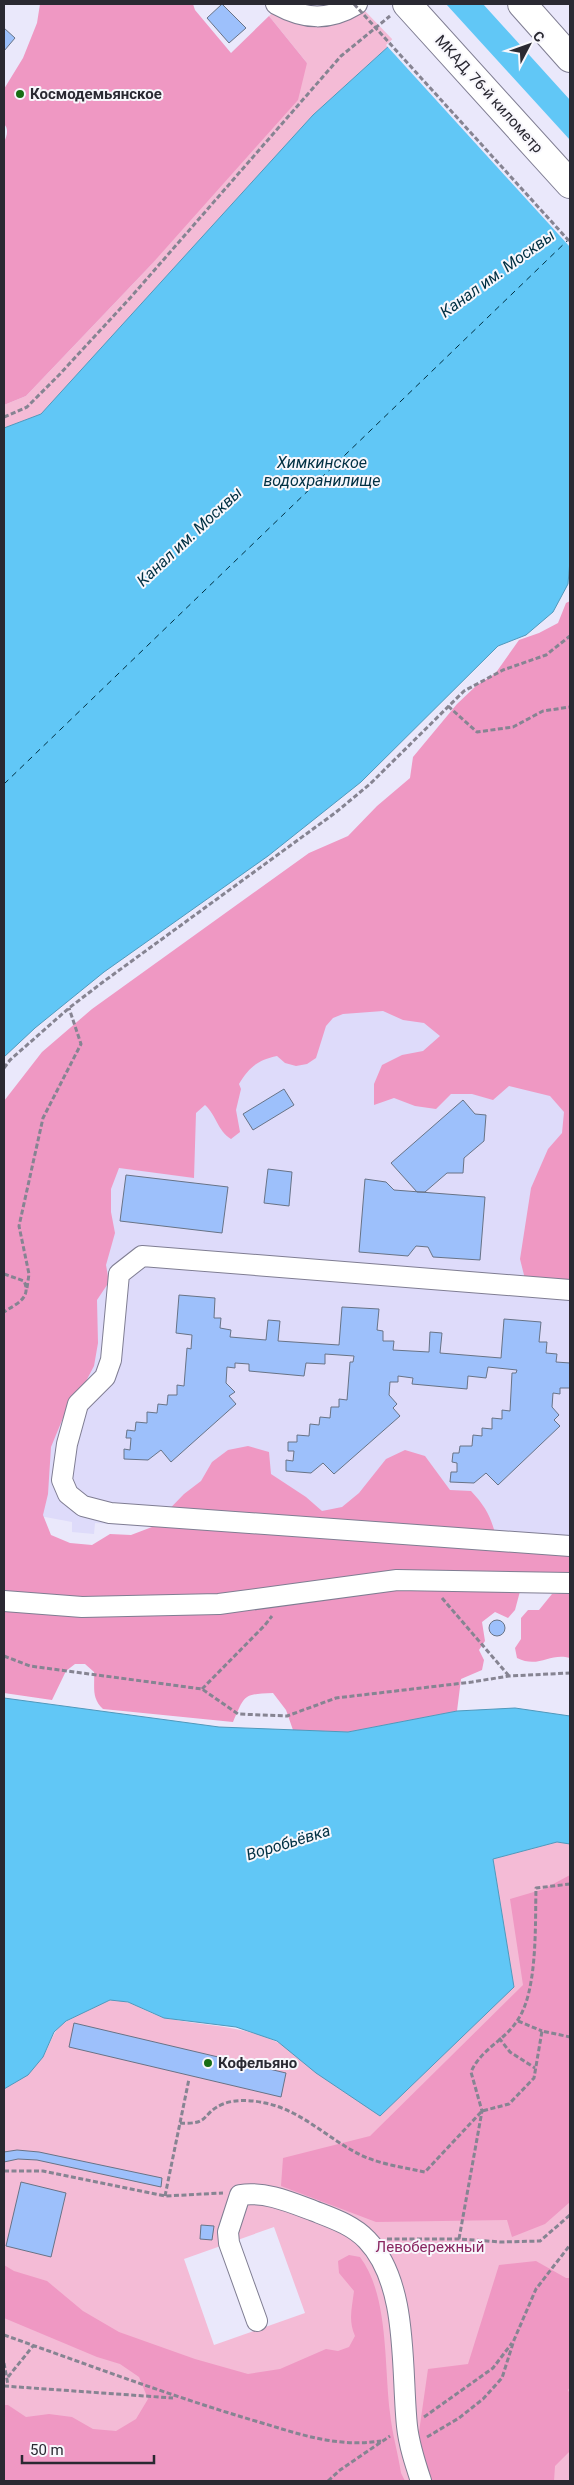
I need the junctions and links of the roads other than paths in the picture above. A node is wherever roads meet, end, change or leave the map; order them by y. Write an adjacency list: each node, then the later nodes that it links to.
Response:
1 (276, 4): 2 (lane)
2 (355, 4)
3 (522, 4): 5 (highway)
4 (402, 7): 6 (highway, МКАД, 76-й километр)
5 (570, 58)
6 (570, 184)
7 (570, 1290): 8 (lane)
8 (570, 1546)
9 (570, 1583): 10 (lane)
10 (4, 1602)
11 (257, 2321): 12 (lane)
12 (422, 2481)

